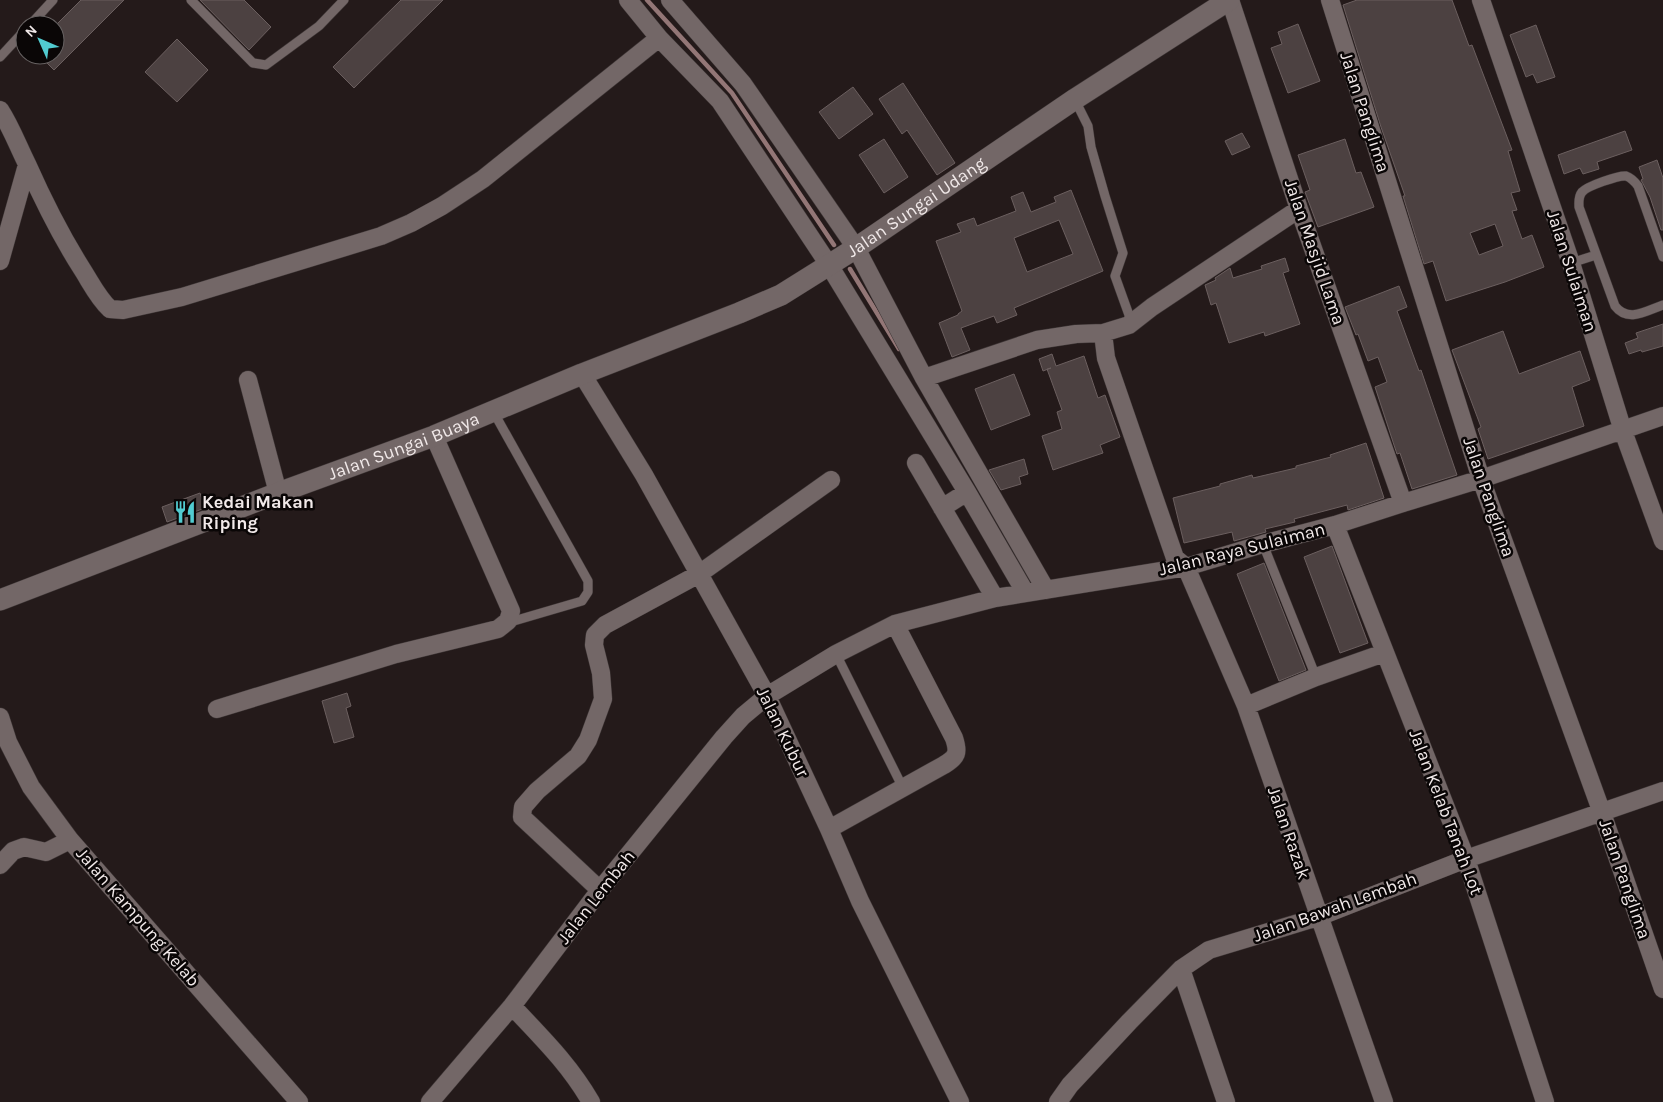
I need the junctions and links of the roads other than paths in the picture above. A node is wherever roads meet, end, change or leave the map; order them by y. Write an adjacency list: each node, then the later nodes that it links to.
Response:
1 (53, 0): 9 (lane)
2 (191, 0): 3 (lane)
3 (344, 0)
4 (628, 0): 10 (street)
5 (670, 0): 17 (street)
6 (1230, 0): 13 (street, Jalan Sungai Udang); 16 (street, Jalan Masjid Lama)
7 (1330, 0): 35 (street, Jalan Panglima)
8 (1481, 0): 21 (street, Jalan Sulaiman)
9 (39, 15)
10 (659, 38): 15 (street); 22 (street)
11 (15, 41): 12 (lane)
12 (0, 57)
13 (1075, 99): 17 (street, Jalan Sungai Udang); 24 (lane)
14 (0, 110): 15 (street)
15 (27, 165): 20 (street)
16 (1299, 209): 24 (street); 38 (street, Jalan Masjid Lama)
17 (856, 248): 22 (street, Jalan Sungai Udang); 27 (street)
18 (1596, 255): 19 (lane); 21 (lane); 23 (lane)
19 (1663, 257)
20 (0, 261)
21 (1571, 263): 31 (street, Jalan Sulaiman)
22 (830, 265): 26 (street, Jalan Sungai Udang); 36 (street)
23 (1663, 305)
24 (1129, 325): 25 (street)
25 (1103, 333): 27 (street); 43 (street, Jalan Razak)
26 (582, 374): 29 (street, Jalan Sungai Buaya); 44 (street, Jalan Kubur)
27 (924, 378): 45 (street)
28 (248, 380): 37 (street)
29 (493, 411): 32 (street, Jalan Sungai Buaya); 49 (lane)
30 (1663, 416): 31 (street, Jalan Raya Sulaiman)
31 (1623, 431): 35 (street, Jalan Raya Sulaiman); 41 (street, Jalan Sulaiman)
32 (434, 436): 37 (street, Jalan Sungai Buaya); 49 (street)
33 (916, 463): 39 (street)
34 (831, 480): 44 (street)
35 (1481, 480): 38 (street, Jalan Raya Sulaiman); 60 (street, Jalan Panglima)
36 (967, 492): 39 (street); 46 (street)
37 (278, 493): 48 (street, Jalan Sungai Buaya)
38 (1403, 502): 40 (street, Jalan Raya Sulaiman)
39 (942, 508): 47 (street)
40 (1335, 525): 42 (street, Jalan Raya Sulaiman); 51 (street, Jalan Kelab Tanah Lot)
41 (1663, 541)
42 (1263, 544): 43 (street, Jalan Raya Sulaiman); 53 (lane)
43 (1186, 567): 45 (street, Jalan Raya Sulaiman); 55 (street, Jalan Razak)
44 (699, 574): 54 (street, Jalan Kubur); 65 (street)
45 (1046, 590): 46 (street, Jalan Raya Sulaiman)
46 (1024, 592): 47 (street, Jalan Raya Sulaiman)
47 (995, 598): 50 (street, Jalan Raya Sulaiman)
48 (0, 600)
49 (504, 624): 56 (street)
50 (895, 624): 52 (street, Jalan Raya Sulaiman); 58 (street)
51 (1384, 653): 53 (street); 63 (street, Jalan Kelab Tanah Lot)
52 (836, 654): 54 (street, Jalan Raya Sulaiman); 58 (lane)
53 (1316, 677): 55 (street)
54 (767, 696): 61 (street, Jalan Kubur); 65 (street, Jalan Lembah)
55 (1246, 706): 66 (street, Jalan Razak)
56 (217, 709)
57 (0, 717): 62 (street, Jalan Kampung Kelab)
58 (903, 788): 61 (street)
59 (1663, 790): 60 (street, Jalan Bawah Lembah)
60 (1602, 813): 63 (street, Jalan Bawah Lembah); 68 (street, Jalan Panglima)
61 (829, 829): 73 (street, Jalan Kubur)
62 (70, 840): 64 (street); 70 (street, Jalan Kampung Kelab)
63 (1466, 859): 66 (street, Jalan Bawah Lembah); 77 (street, Jalan Kelab Tanah Lot)
64 (0, 865)
65 (600, 890): 69 (street, Jalan Lembah)
66 (1318, 917): 67 (street, Jalan Bawah Lembah); 76 (street, Jalan Razak)
67 (1181, 969): 74 (street, Jalan Bawah Lembah); 75 (street)
68 (1663, 989)
69 (512, 1006): 71 (street, Jalan Lembah); 72 (street)
70 (299, 1102)
71 (430, 1102)
72 (591, 1102)
73 (960, 1102)
74 (1058, 1102)
75 (1226, 1102)
76 (1384, 1102)
77 (1545, 1102)

